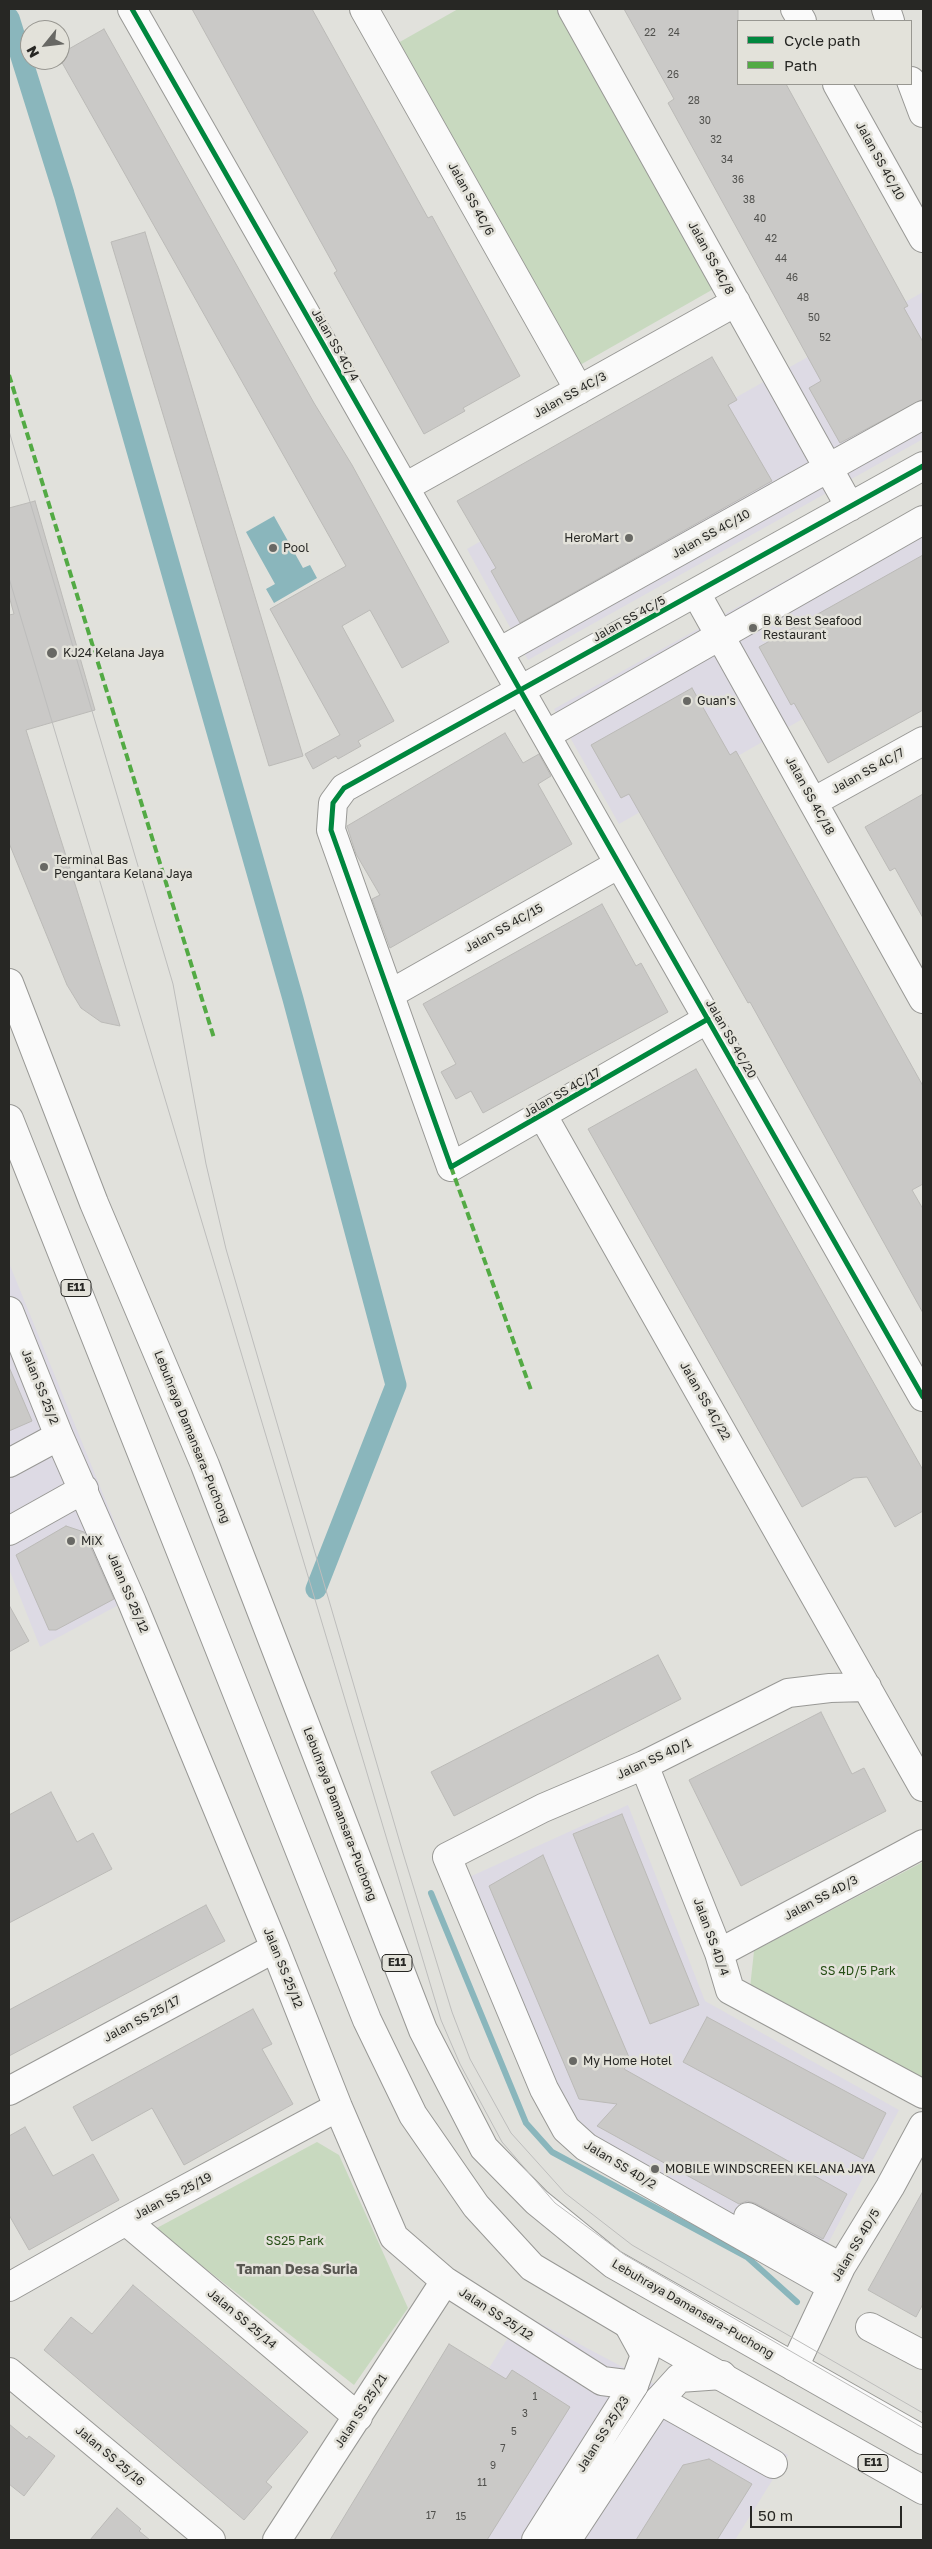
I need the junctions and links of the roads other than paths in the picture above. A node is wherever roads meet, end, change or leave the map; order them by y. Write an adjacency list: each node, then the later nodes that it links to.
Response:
1 (132, 9): 15 (main road, Jalan SS 4C/4)
2 (364, 9): 11 (main road, Jalan SS 4C/6)
3 (572, 9): 10 (main road, Jalan SS 4C/8)
4 (795, 9): 5 (main road)
5 (801, 20)
6 (912, 84): 8 (main road)
7 (838, 85): 9 (main road, Jalan SS 4C/10)
8 (923, 113)
9 (923, 238)
10 (736, 302): 11 (main road, Jalan SS 4C/3); 14 (main road, Jalan SS 4C/8)
11 (579, 390): 15 (main road, Jalan SS 4C/3)
12 (923, 415): 14 (main road, Jalan SS 4C/10)
13 (923, 466): 16 (main road, Jalan SS 4C/5)
14 (829, 468): 16 (main road, Jalan SS 4C/8); 20 (main road, Jalan SS 4C/10)
15 (405, 487): 20 (main road, Jalan SS 4C/4)
16 (850, 507): 18 (main road, Jalan SS 4C/5)
17 (923, 520): 19 (main road)
18 (696, 593): 19 (main road, Jalan SS 4C/18); 21 (main road, Jalan SS 4C/5)
19 (721, 636): 22 (main road); 24 (main road, Jalan SS 4C/18)
20 (499, 652): 21 (main road, Jalan SS 4C/4)
21 (521, 691): 22 (main road, Jalan SS 4C/20); 28 (main road, Jalan SS 4C/5)
22 (546, 735): 25 (main road, Jalan SS 4C/20)
23 (923, 741): 24 (main road, Jalan SS 4C/7)
24 (813, 802): 27 (main road, Jalan SS 4C/18)
25 (620, 864): 28 (main road, Jalan SS 4C/15); 29 (main road, Jalan SS 4C/20)
26 (9, 982): 55 (main road, Lebuhraya Damansara–Puchong / E11)
27 (919, 983)
28 (400, 988): 30 (main road, Jalan SS 4C/17)
29 (708, 1019): 30 (main road, Jalan SS 4C/17); 33 (main road, Jalan SS 4C/20)
30 (543, 1116): 38 (main road, Jalan SS 4C/22)
31 (9, 1119): 52 (main road, E11)
32 (9, 1310): 34 (main road, Jalan SS 25/2)
33 (923, 1397)
34 (59, 1436): 35 (main road); 36 (main road, Jalan SS 25/12)
35 (9, 1463)
36 (84, 1489): 37 (main road); 42 (main road, Jalan SS 25/12)
37 (9, 1531)
38 (867, 1687): 39 (main road, Jalan SS 4D/1); 40 (main road, Jalan SS 4C/22)
39 (644, 1765): 43 (main road, Jalan SS 4D/4); 49 (main road, Jalan SS 4D/1)
40 (923, 1787)
41 (923, 1844): 43 (main road, Jalan SS 4D/3)
42 (275, 1948): 44 (main road, Jalan SS 25/17); 46 (main road, Jalan SS 25/12)
43 (719, 1953): 45 (main road, Jalan SS 4D/4)
44 (9, 2090)
45 (923, 2094)
46 (338, 2107): 48 (main road, Jalan SS 25/19); 50 (main road, Jalan SS 25/12)
47 (923, 2126): 49 (main road, Jalan SS 4D/5)
48 (126, 2221): 51 (main road, Jalan SS 25/19); 60 (main road, Jalan SS 25/14)
49 (836, 2276): 55 (main road, Jalan SS 4D/5)
50 (445, 2281): 58 (main road, Jalan SS 25/12); 60 (main road, Jalan SS 25/21)
51 (9, 2288)
52 (628, 2324): 57 (main road, E11); 58 (main road, Jalan SS 25/23)
53 (870, 2327): 54 (main road)
54 (923, 2355)
55 (794, 2367): 61 (main road, Lebuhraya Damansara–Puchong / E11)
56 (9, 2372): 64 (main road, Jalan SS 25/16)
57 (722, 2376): 59 (main road); 63 (main road, E11)
58 (634, 2385): 59 (main road); 66 (main road, Jalan SS 25/23)
59 (659, 2400): 62 (main road); 67 (main road)
60 (358, 2417): 65 (main road, Jalan SS 25/21)
61 (923, 2440)
62 (773, 2464)
63 (923, 2490)
64 (211, 2540)
65 (276, 2540)
66 (536, 2540)
67 (567, 2540)

